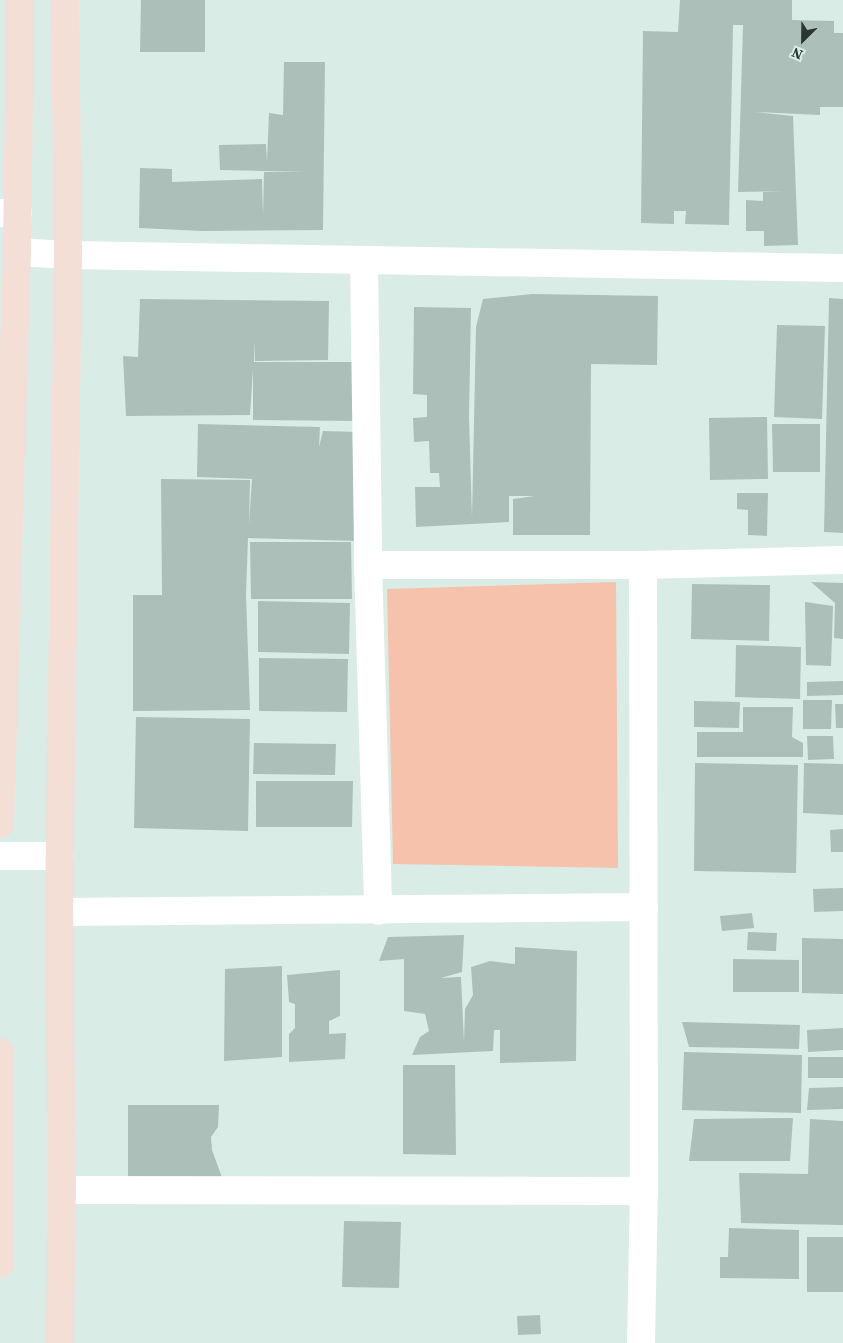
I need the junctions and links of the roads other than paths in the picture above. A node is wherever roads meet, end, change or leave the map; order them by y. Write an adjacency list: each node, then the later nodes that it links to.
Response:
1 (20, 0): 3 (street)
2 (65, 0): 5 (street)
3 (9, 213): 4 (street)
4 (18, 252): 5 (street); 11 (street)
5 (68, 255): 6 (street); 13 (street)
6 (364, 260): 7 (street); 9 (street)
7 (843, 268)
8 (843, 560): 10 (street)
9 (368, 565): 10 (street); 15 (street)
10 (643, 565): 14 (street)
11 (0, 824)
12 (0, 856): 13 (street)
13 (60, 856): 16 (street)
14 (644, 907): 15 (street); 19 (street)
15 (378, 911): 16 (street)
16 (59, 912): 18 (street)
17 (0, 1052): 20 (street)
18 (62, 1190): 19 (street); 21 (street)
19 (644, 1191): 22 (street)
20 (0, 1264)
21 (60, 1343)
22 (640, 1343)

